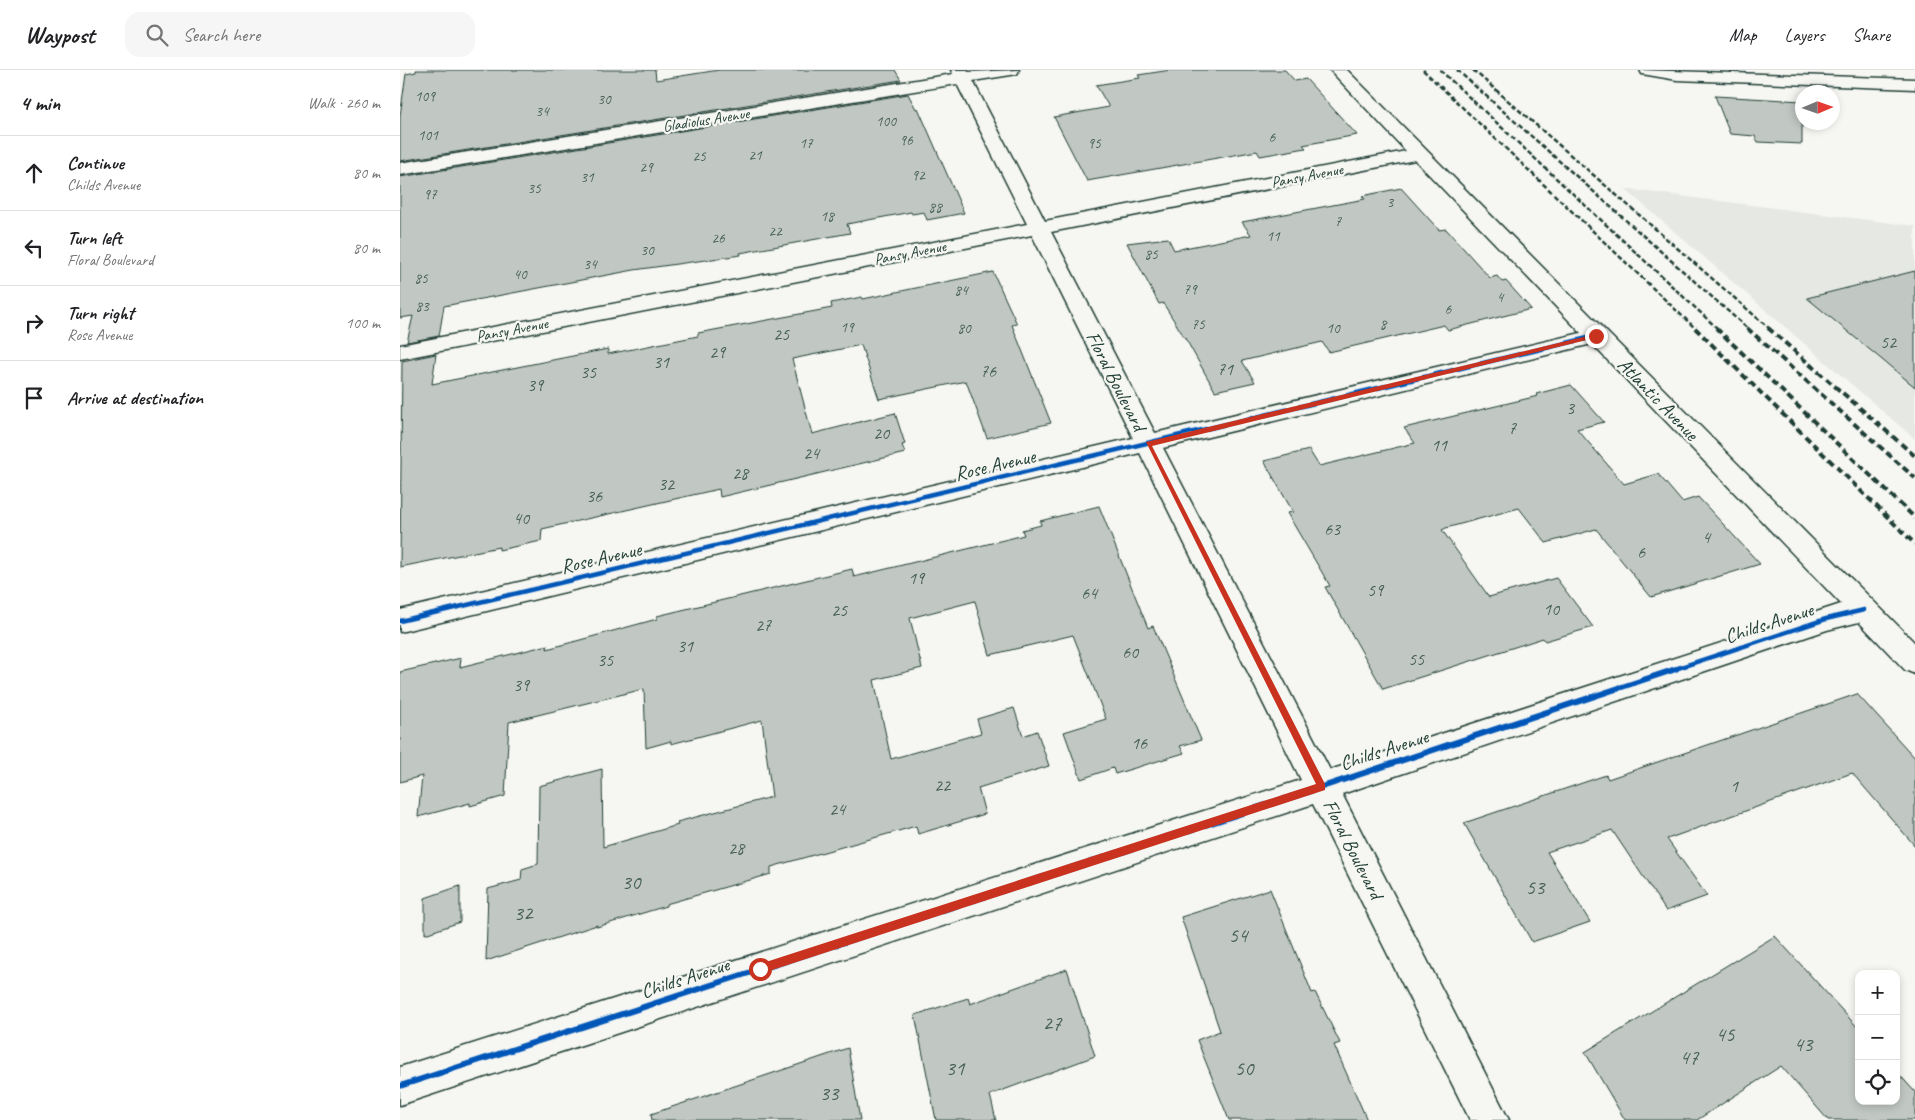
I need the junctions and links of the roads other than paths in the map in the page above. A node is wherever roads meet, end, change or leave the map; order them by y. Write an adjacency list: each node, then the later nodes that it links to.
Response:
1 (1011, 70): 4 (street, Gladiolus Avenue)
2 (1338, 70): 6 (street, Atlantic Avenue)
3 (1648, 70): 5 (street)
4 (961, 74): 7 (street, Gladiolus Avenue); 8 (street, Floral Boulevard)
5 (1915, 84)
6 (1419, 154): 8 (street, Pansy Avenue); 9 (street, Atlantic Avenue)
7 (400, 170)
8 (1039, 228): 10 (street, Pansy Avenue); 11 (street, Floral Boulevard)
9 (1596, 336): 11 (street, Rose Avenue); 12 (street, Atlantic Avenue)
10 (400, 352)
11 (1148, 444): 13 (street, Rose Avenue); 15 (street, Floral Boulevard)
12 (1864, 610): 14 (street, Atlantic Avenue); 15 (street, Childs Avenue)
13 (400, 621)
14 (1915, 662)
15 (1322, 787): 16 (street, Childs Avenue); 17 (street, Floral Boulevard)
16 (400, 1086)
17 (1490, 1120)

